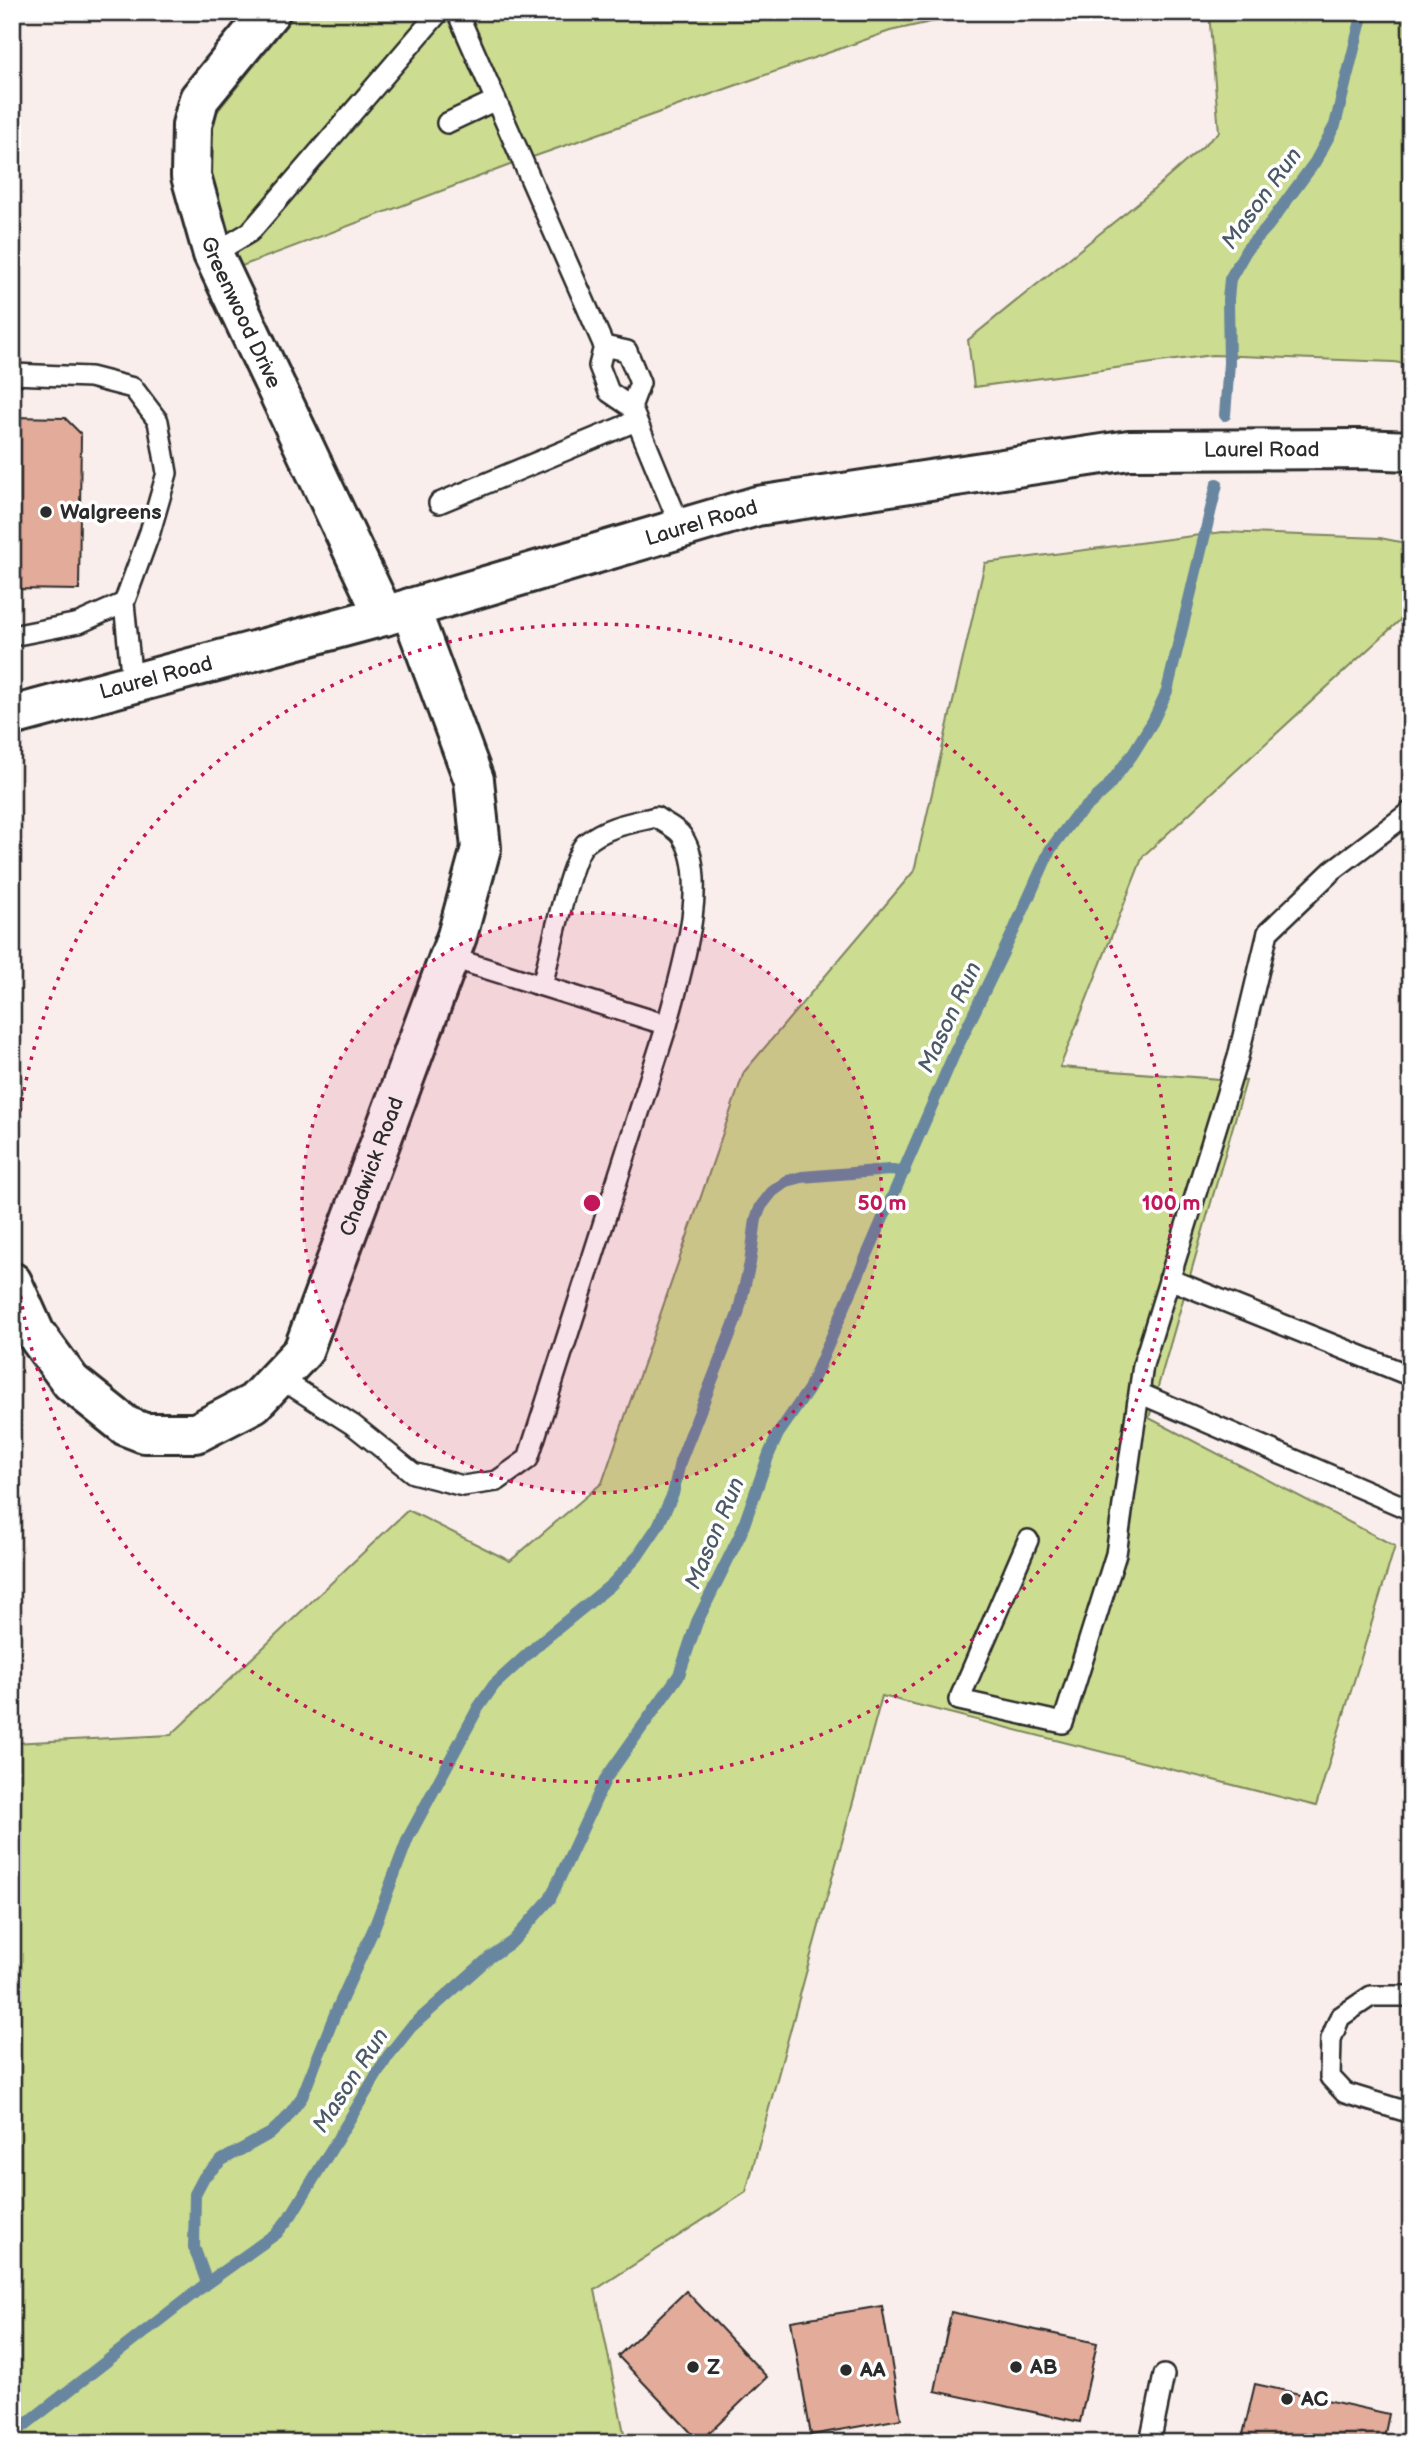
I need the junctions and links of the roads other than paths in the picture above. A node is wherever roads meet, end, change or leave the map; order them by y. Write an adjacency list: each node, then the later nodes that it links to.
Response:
1 (270, 12): 6 (street, Greenwood Drive)
2 (439, 12): 6 (lane)
3 (457, 12): 4 (lane)
4 (496, 100): 5 (lane); 7 (lane)
5 (447, 122)
6 (213, 254): 14 (street, Greenwood Drive)
7 (604, 346): 9 (lane); 9 (lane)
8 (12, 374): 13 (lane)
9 (634, 414): 11 (lane); 12 (lane)
10 (1411, 452): 12 (street, Laurel Road)
11 (439, 503)
12 (681, 528): 14 (street, Laurel Road)
13 (124, 603): 15 (lane); 16 (lane)
14 (397, 612): 16 (street, Laurel Road); 19 (street, Chadwick Road)
15 (12, 636)
16 (132, 683): 17 (street, Laurel Road)
17 (12, 716)
18 (1411, 811): 22 (lane)
19 (449, 957): 20 (lane); 25 (street, Chadwick Road)
20 (541, 986): 21 (lane); 21 (lane)
21 (667, 1025): 25 (lane)
22 (1169, 1279): 24 (lane); 26 (lane)
23 (12, 1282): 25 (street, Chadwick Road)
24 (1411, 1376)
25 (278, 1377)
26 (1139, 1393): 27 (lane); 28 (lane)
27 (1411, 1510)
28 (1028, 1540)
29 (1411, 1996): 30 (lane)
30 (1411, 2113)
31 (1164, 2375): 32 (lane)
32 (1150, 2443)

